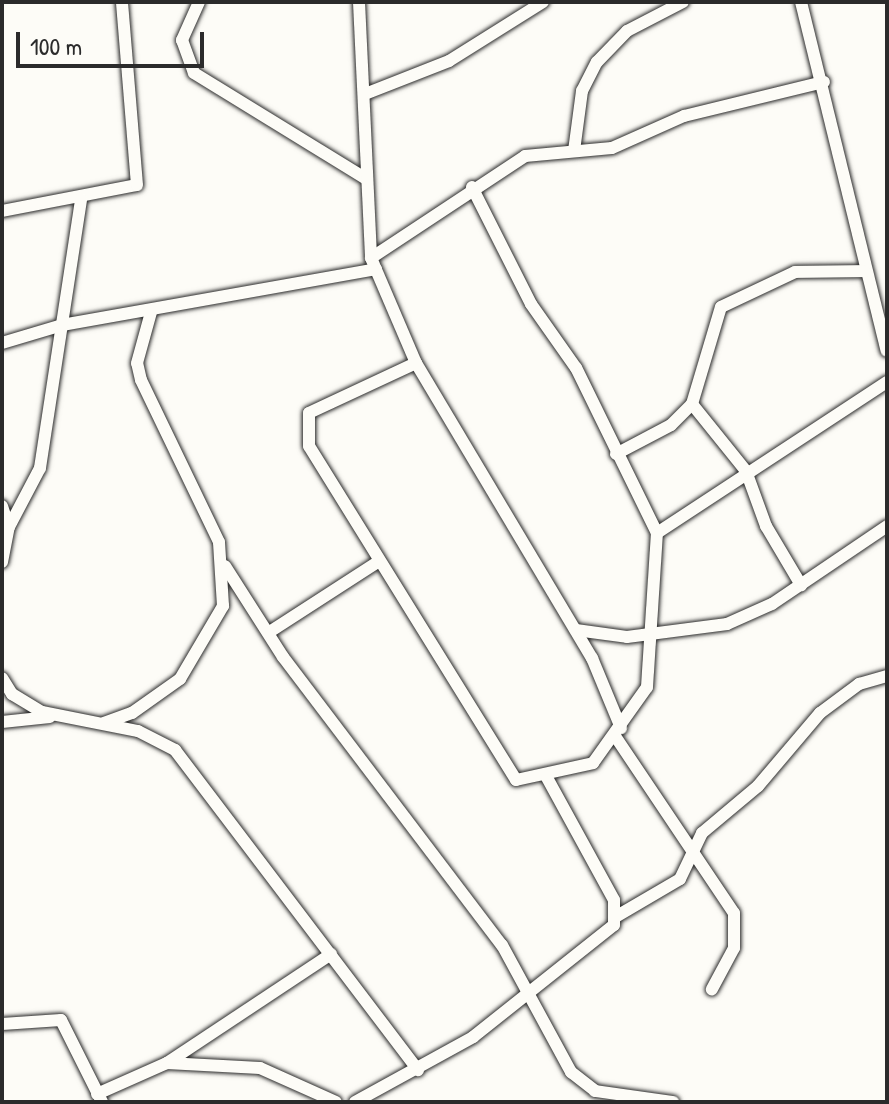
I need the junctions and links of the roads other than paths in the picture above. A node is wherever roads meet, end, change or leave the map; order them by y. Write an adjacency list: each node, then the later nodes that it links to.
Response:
1 (122, 2): 12 (street)
2 (199, 2): 10 (street)
3 (359, 2): 8 (street)
4 (543, 2): 8 (street)
5 (683, 2): 9 (street)
6 (801, 2): 7 (street)
7 (824, 82): 9 (street); 15 (street)
8 (365, 94): 10 (street)
9 (574, 151): 11 (street)
10 (365, 178): 14 (street)
11 (472, 187): 14 (street); 23 (street)
12 (81, 199): 13 (street); 17 (street)
13 (2, 211)
14 (374, 263): 16 (street); 20 (street)
15 (864, 271): 19 (street); 22 (street)
16 (151, 312): 17 (street); 31 (street)
17 (62, 325): 18 (street); 27 (street)
18 (2, 343)
19 (887, 351)
20 (416, 363): 29 (street); 33 (street)
21 (887, 382): 24 (street)
22 (692, 404): 23 (street); 24 (street)
23 (616, 454): 28 (street)
24 (746, 471): 28 (street); 32 (street)
25 (2, 506): 27 (street)
26 (887, 526): 32 (street)
27 (9, 527): 30 (street)
28 (657, 533): 35 (street)
29 (379, 561): 34 (street); 42 (street)
30 (2, 562)
31 (225, 566): 34 (street); 40 (street)
32 (801, 585): 35 (street)
33 (576, 630): 35 (street); 41 (street)
34 (271, 631): 47 (street)
35 (650, 635): 41 (street)
36 (887, 676): 43 (street)
37 (2, 678): 38 (street)
38 (55, 716): 39 (street); 40 (street)
39 (2, 722)
40 (104, 723): 45 (street)
41 (618, 732): 42 (street); 43 (street)
42 (546, 776): 44 (street)
43 (691, 853): 44 (street); 46 (street)
44 (617, 916): 47 (street)
45 (331, 954): 49 (street); 50 (street)
46 (712, 989)
47 (531, 990): 50 (street); 54 (street)
48 (2, 1024): 51 (street)
49 (167, 1063): 51 (street); 52 (street)
50 (418, 1070): 53 (street)
51 (100, 1098)
52 (336, 1102)
53 (355, 1102)
54 (673, 1102)

